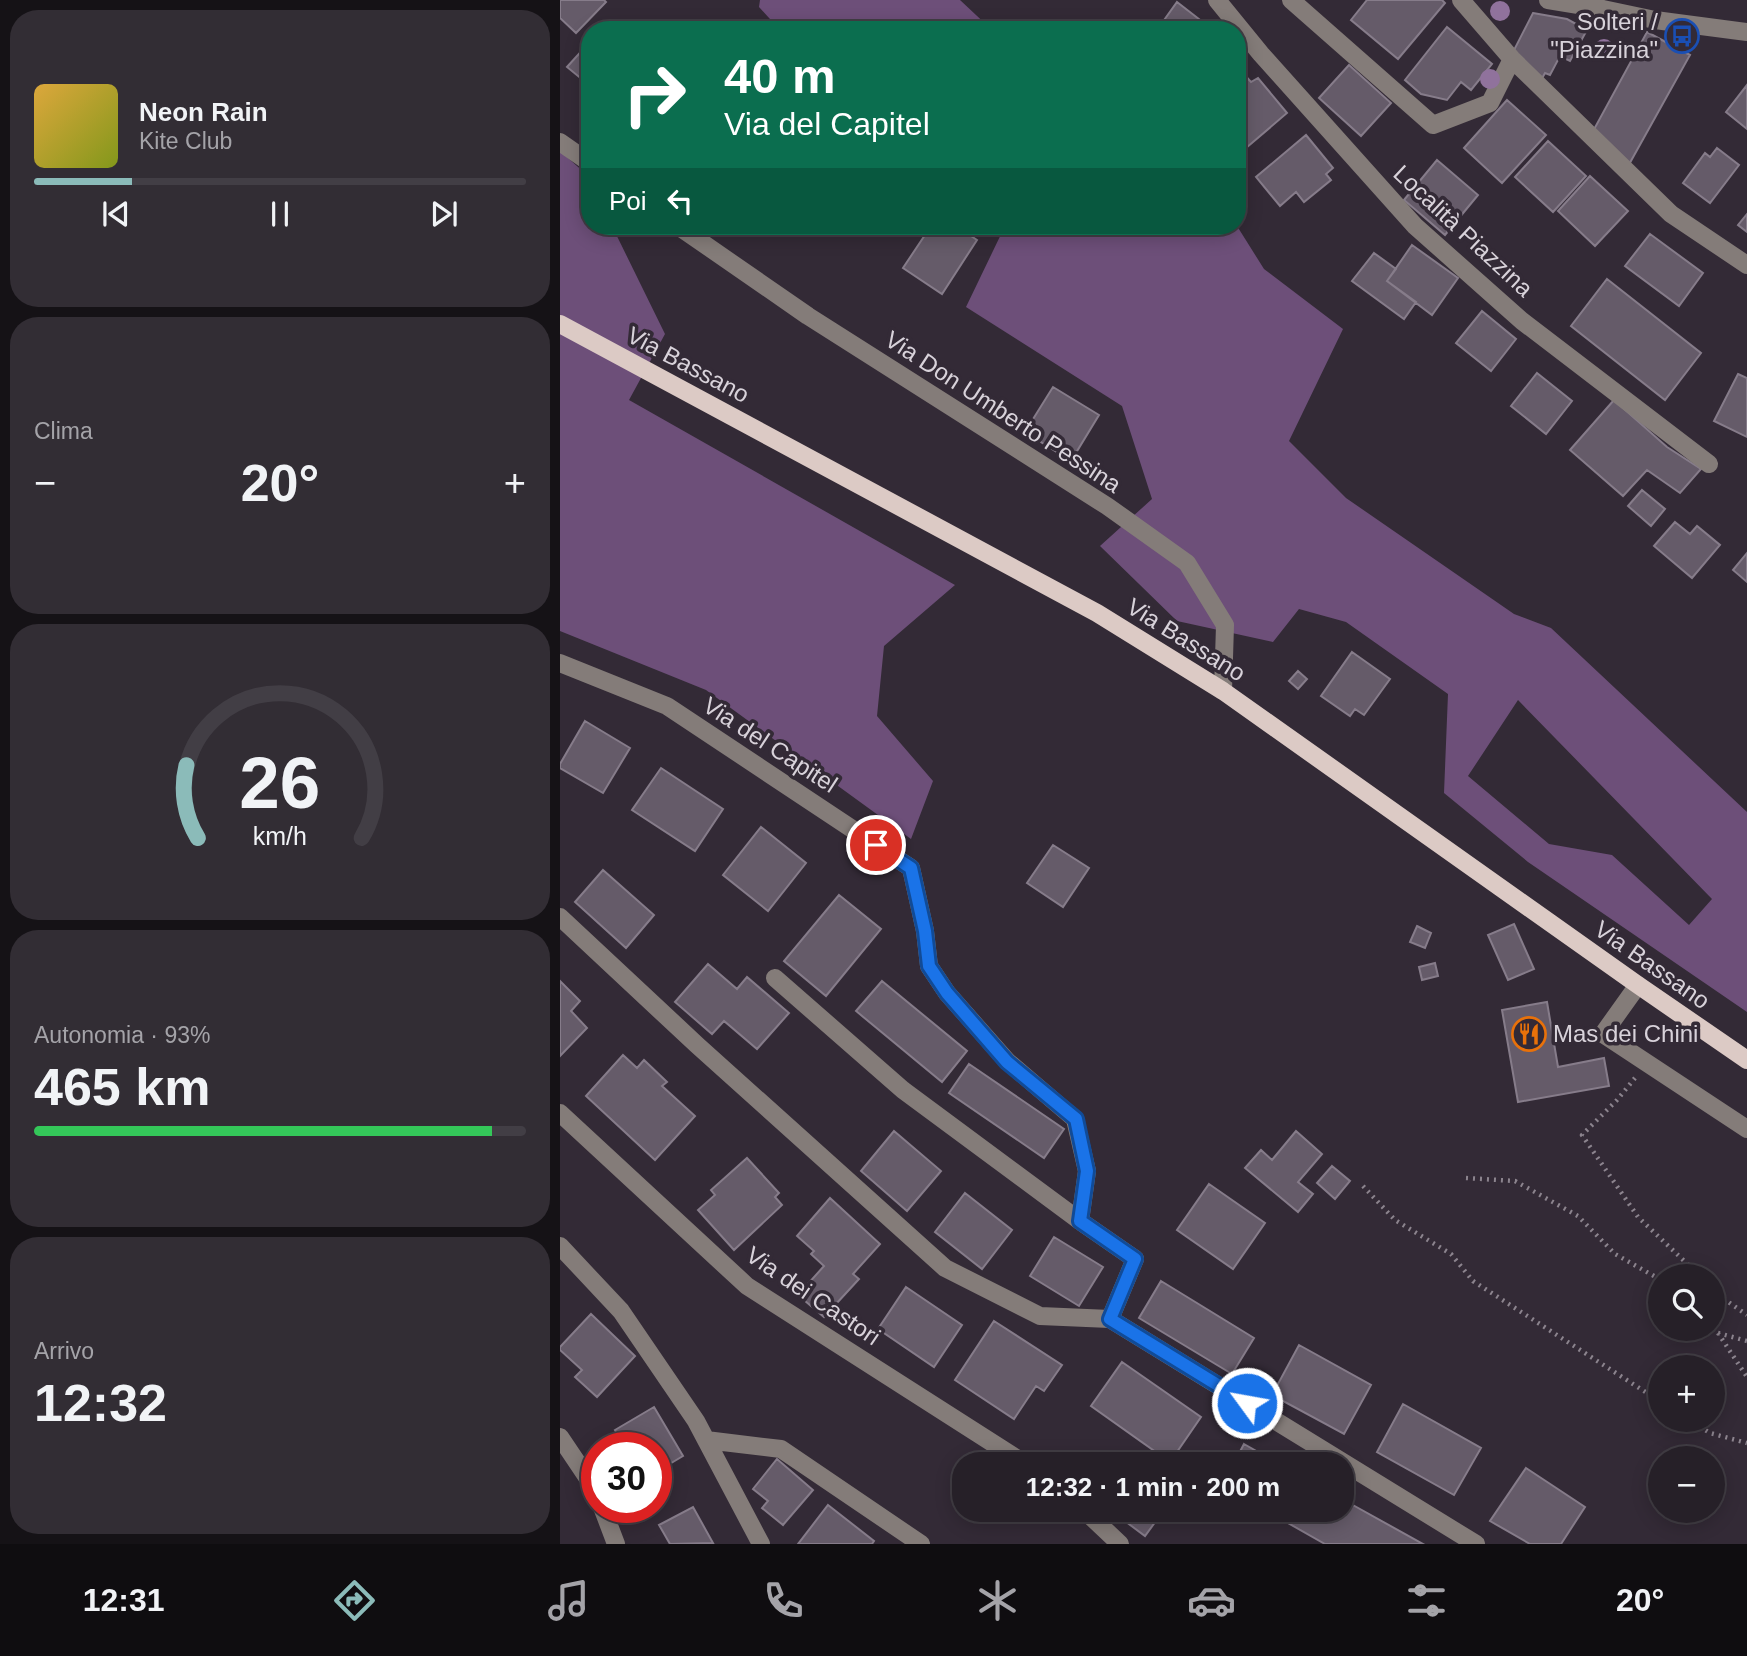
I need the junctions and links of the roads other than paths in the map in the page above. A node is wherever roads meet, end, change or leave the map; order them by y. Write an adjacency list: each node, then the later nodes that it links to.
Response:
1 (1217, 0): 5 (street, Località Piazzina)
2 (1291, 0): 8 (street)
3 (1461, 0): 8 (street)
4 (1548, 0): 6 (street)
5 (1234, 21)
6 (1745, 34)
7 (1246, 36): 14 (street, Località Piazzina)
8 (1512, 59): 12 (street)
9 (560, 142): 10 (street)
10 (581, 157)
11 (691, 235): 16 (street, Via Don Umberto Pessina)
12 (1747, 265)
13 (560, 324): 16 (main road, Via Bassano)
14 (1709, 464)
15 (560, 663): 23 (street, Via del Capitel)
16 (1223, 691): 19 (main road, Via Bassano)
17 (560, 918): 25 (street)
18 (775, 978): 23 (street)
19 (1638, 985): 20 (main road, Via Bassano); 22 (street)
20 (1747, 1060)
21 (560, 1113): 28 (street, Via dei Castori)
22 (1747, 1129)
23 (1080, 1221): 25 (street)
24 (560, 1246): 27 (street)
25 (1110, 1319): 36 (street)
26 (560, 1437): 29 (street)
27 (706, 1440): 33 (street); 34 (street)
28 (1007, 1452)
29 (581, 1468)
30 (1097, 1522): 35 (street)
31 (608, 1523): 32 (street)
32 (616, 1544)
33 (761, 1544)
34 (921, 1544)
35 (1120, 1544)
36 (1476, 1544)

